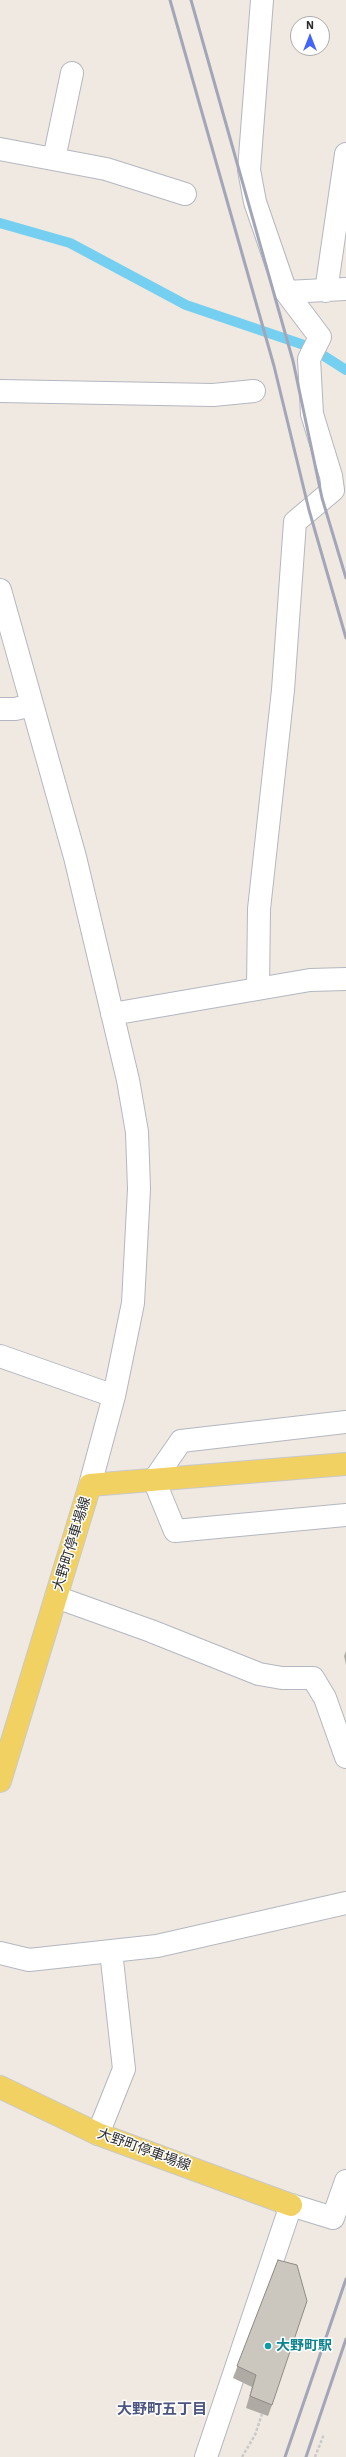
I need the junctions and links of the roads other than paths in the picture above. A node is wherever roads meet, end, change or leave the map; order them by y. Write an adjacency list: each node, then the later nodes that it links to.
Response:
1 (262, 0): 8 (street)
2 (72, 73): 5 (street)
3 (0, 149): 5 (street)
4 (346, 154): 7 (street)
5 (54, 159): 6 (street)
6 (185, 194)
7 (336, 290): 8 (street)
8 (286, 292): 15 (street)
9 (0, 391): 10 (street)
10 (254, 391)
11 (0, 590): 12 (street)
12 (32, 705): 13 (street); 16 (street)
13 (0, 709)
14 (346, 979): 15 (street)
15 (258, 988): 16 (street)
16 (112, 1014): 18 (street)
17 (0, 1356): 18 (street)
18 (114, 1396): 22 (street)
19 (346, 1422): 21 (street)
20 (346, 1464): 21 (main road, 大野町停車場線)
21 (154, 1480): 22 (main road, 大野町停車場線); 23 (street)
22 (90, 1485): 24 (main road, 大野町停車場線)
23 (346, 1515)
24 (56, 1597): 25 (main road, 大野町停車場線); 26 (street)
25 (6, 1741): 27 (main road, 大野町停車場線)
26 (346, 1757)
27 (0, 1780)
28 (346, 1903): 29 (street)
29 (110, 1951): 30 (street); 32 (street)
30 (0, 1953)
31 (0, 2087): 32 (main road, 大野町停車場線)
32 (98, 2134): 34 (main road, 大野町停車場線)
33 (346, 2180): 34 (street)
34 (291, 2204): 35 (street)
35 (206, 2457)

